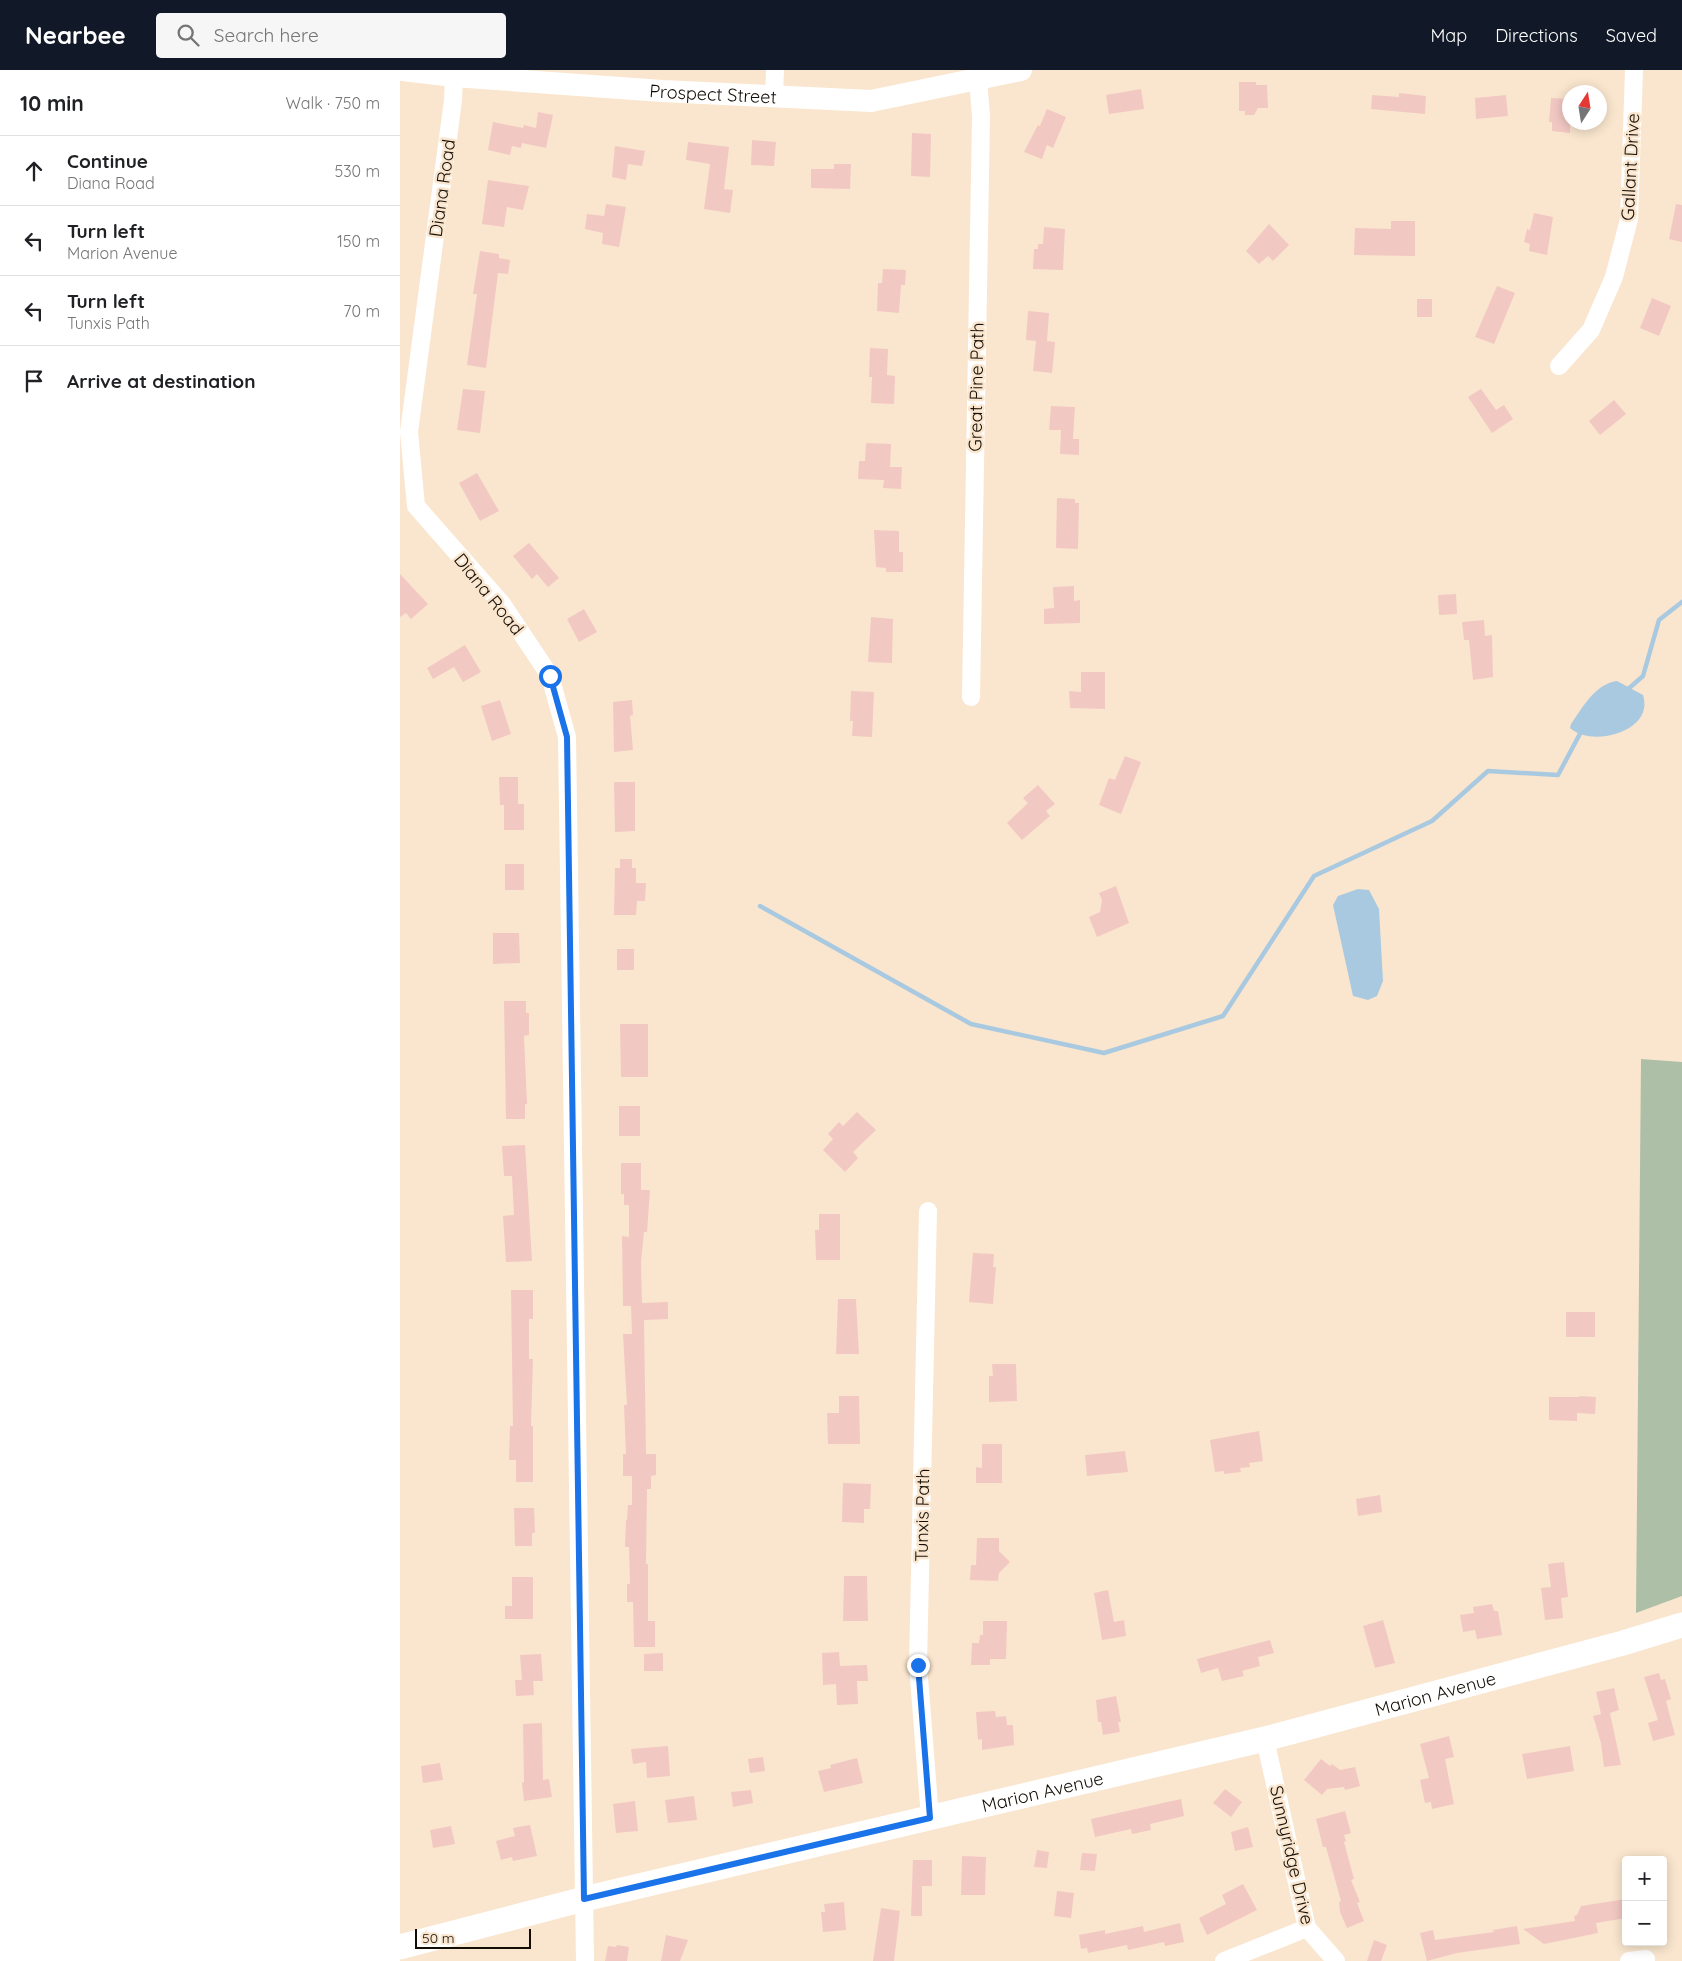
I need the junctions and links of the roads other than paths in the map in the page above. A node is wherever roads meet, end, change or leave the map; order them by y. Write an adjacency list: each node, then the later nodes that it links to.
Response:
1 (403, 70): 5 (street, Prospect Street)
2 (774, 70): 7 (street)
3 (1021, 70): 6 (street, Prospect Street)
4 (1634, 70): 8 (street, Gallant Drive)
5 (454, 76): 7 (street, Prospect Street); 14 (street, Diana Road)
6 (978, 78): 7 (street, Prospect Street); 9 (street, Great Pine Path)
7 (774, 96)
8 (1559, 366)
9 (971, 697)
10 (928, 1212): 13 (street, Tunxis Path)
11 (1682, 1625): 12 (main road, Marion Avenue)
12 (1265, 1740): 13 (main road, Marion Avenue); 15 (street, Sunnyridge Drive)
13 (930, 1818): 14 (main road, Marion Avenue)
14 (584, 1899): 16 (main road, Marion Avenue); 17 (street, Diana Road)
15 (1307, 1928): 18 (street); 19 (street, Sunnyridge Drive)
16 (400, 1947)
17 (585, 1961)
18 (1224, 1961)
19 (1336, 1961)

